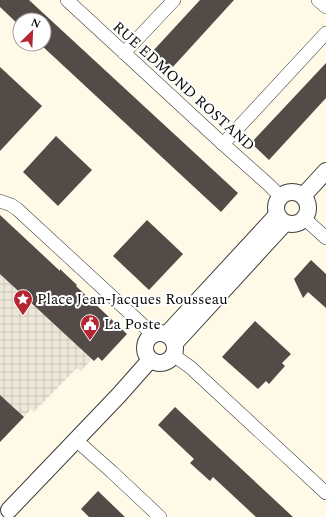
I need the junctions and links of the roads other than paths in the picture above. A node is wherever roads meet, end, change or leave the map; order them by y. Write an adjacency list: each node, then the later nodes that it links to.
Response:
1 (67, 0): 6 (street, RUE EDMOND ROSTAND)
2 (174, 0): 6 (street)
3 (318, 0): 4 (street)
4 (326, 7)
5 (326, 34): 7 (street)
6 (124, 54): 7 (street, RUE EDMOND ROSTAND)
7 (223, 144): 9 (street, RUE EDMOND ROSTAND)
8 (326, 171): 10 (street)
9 (280, 196): 10 (street); 13 (street)
10 (303, 196): 12 (street)
11 (0, 201): 15 (street)
12 (304, 218): 13 (street); 14 (street)
13 (281, 219): 15 (street)
14 (326, 238)
15 (166, 342): 16 (street); 16 (street); 18 (street)
16 (150, 360): 17 (street)
17 (76, 440): 19 (street); 20 (street)
18 (326, 493)
19 (7, 511)
20 (160, 517)

